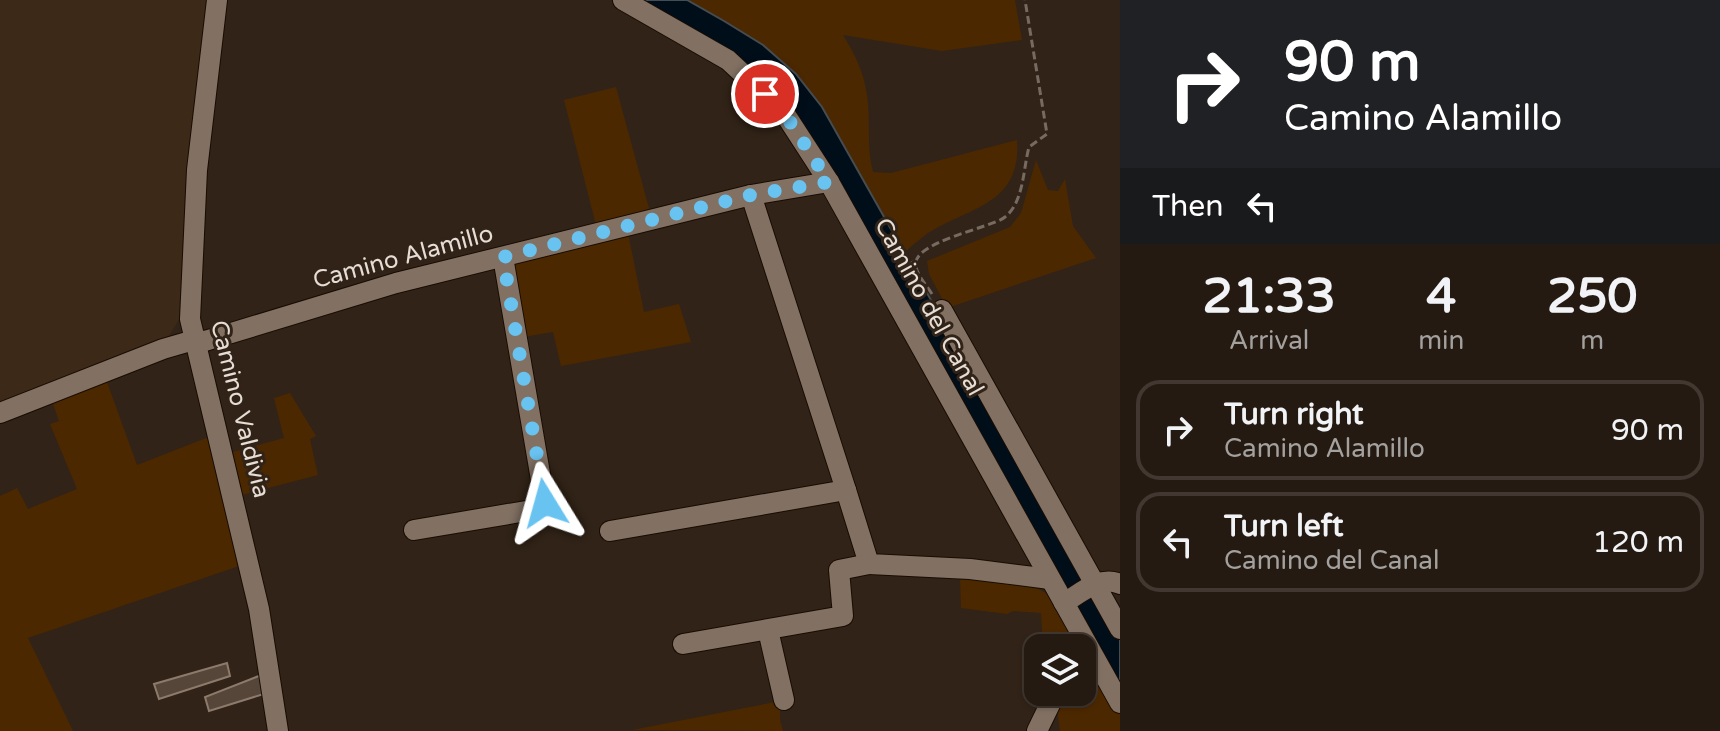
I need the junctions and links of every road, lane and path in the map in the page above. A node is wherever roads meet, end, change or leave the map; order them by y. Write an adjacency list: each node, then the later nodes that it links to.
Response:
1 (217, 0): 8 (street, Camino Valdivia)
2 (623, 0): 4 (street, Camino del Canal)
3 (1025, 0): 7 (path, Camino del Canal)
4 (829, 182): 5 (street, Camino Alamillo); 14 (street, Camino del Canal)
5 (751, 195): 6 (street, Camino Alamillo); 10 (street)
6 (503, 257): 8 (street, Camino Alamillo); 11 (street)
7 (942, 310): 16 (street, Camino del Canal)
8 (194, 340): 9 (street, Camino Alamillo); 26 (street, Camino Valdivia)
9 (0, 413)
10 (846, 490): 12 (street); 13 (street)
11 (414, 530)
12 (610, 531)
13 (869, 564): 14 (street); 19 (street)
14 (1050, 579): 17 (street, Camino del Canal)
15 (1120, 584): 16 (street)
16 (1096, 585): 17 (street); 18 (street, Camino del Canal)
17 (1067, 601): 20 (street, Camino del Canal)
18 (1120, 629)
19 (768, 630): 21 (street); 23 (street)
20 (1079, 634)
21 (683, 644)
22 (1096, 668): 24 (street, Camino del Canal)
23 (784, 700)
24 (1120, 703)
25 (1049, 706): 27 (street)
26 (278, 731)
27 (1037, 731)

